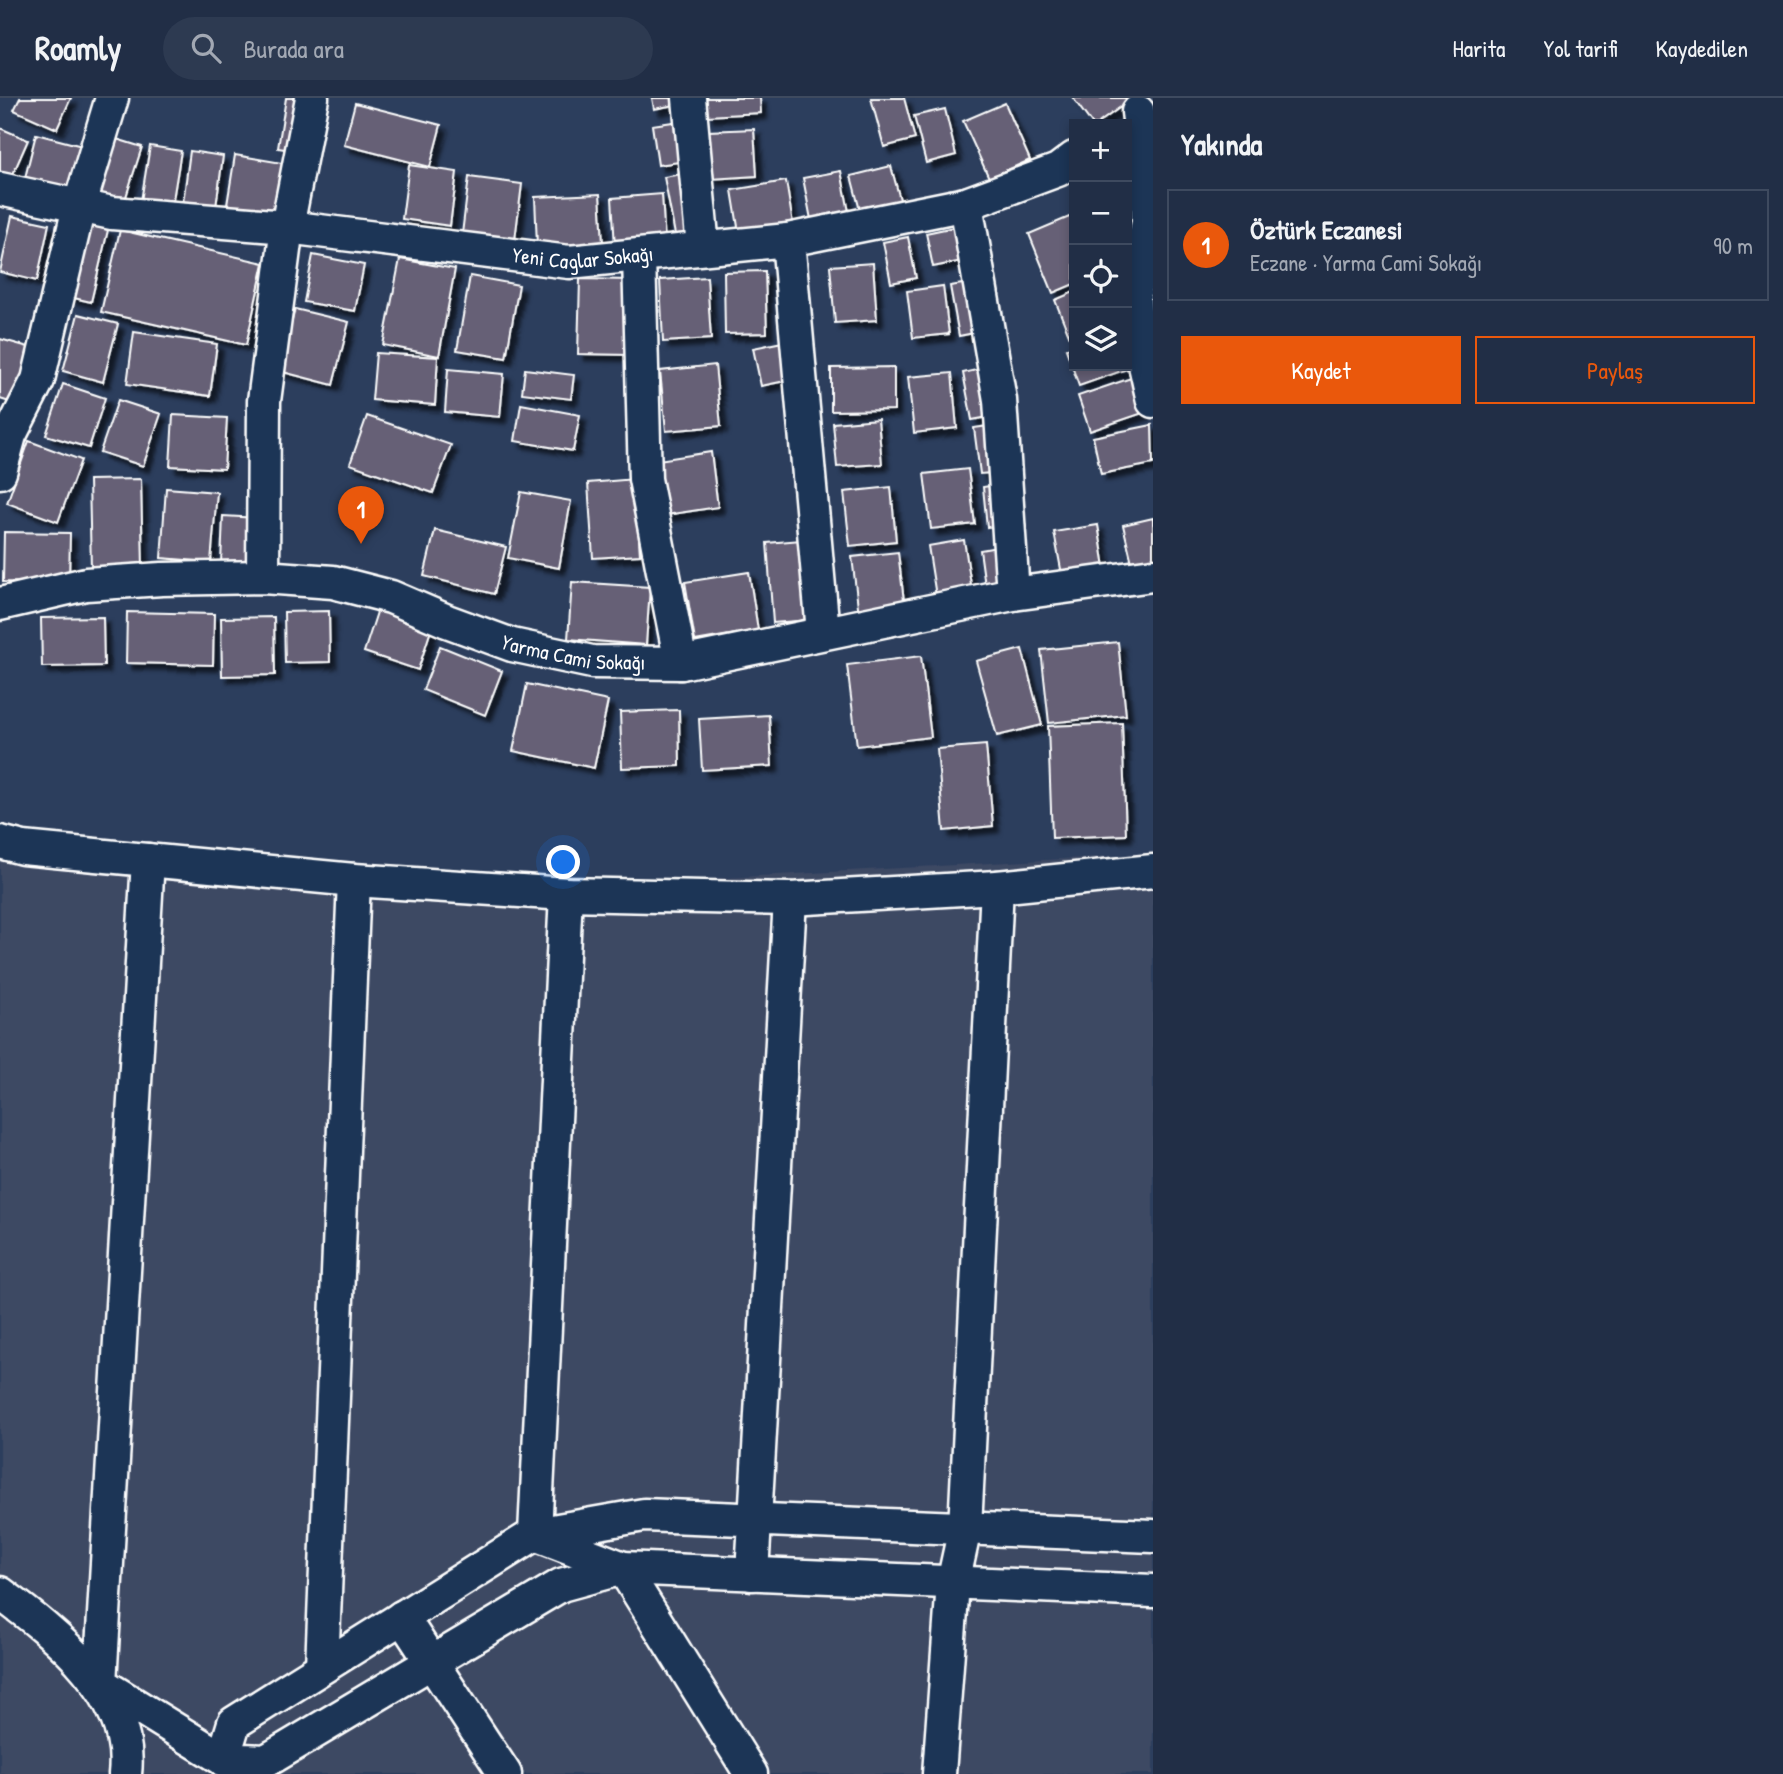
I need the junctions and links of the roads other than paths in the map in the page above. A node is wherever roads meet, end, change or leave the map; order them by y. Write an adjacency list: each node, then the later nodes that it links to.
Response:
1 (112, 98): 8 (street)
2 (312, 98): 9 (street)
3 (689, 98): 11 (street)
4 (1138, 113): 13 (street)
5 (1069, 162): 7 (street, Yeni Caglar Sokağı)
6 (0, 190): 8 (street, Yeni Caglar Sokağı)
7 (966, 204): 10 (street, Yeni Caglar Sokağı); 18 (street)
8 (79, 207): 9 (street, Yeni Caglar Sokağı); 14 (street)
9 (287, 227): 12 (street, Yeni Caglar Sokağı); 17 (street)
10 (788, 240): 11 (street, Yeni Caglar Sokağı); 20 (street)
11 (703, 248): 12 (street, Yeni Caglar Sokağı)
12 (639, 256): 21 (street)
13 (1153, 401)
14 (10, 412): 15 (street)
15 (0, 472)
16 (1153, 575): 18 (street, Yarma Cami Sokağı)
17 (263, 577): 19 (street, Yarma Cami Sokağı); 21 (street, Yarma Cami Sokağı)
18 (1013, 594): 20 (street, Yarma Cami Sokağı)
19 (0, 604)
20 (823, 632): 21 (street, Yarma Cami Sokağı)
21 (681, 663)
22 (0, 843): 23 (street)
23 (148, 860): 25 (street); 41 (street)
24 (1152, 866): 26 (street)
25 (354, 880): 27 (street); 40 (street)
26 (997, 887): 28 (street); 30 (street)
27 (566, 894): 28 (street); 31 (street)
28 (790, 900): 29 (street)
29 (754, 1520): 30 (street); 31 (street); 34 (street)
30 (965, 1528): 32 (street); 35 (street)
31 (535, 1534): 33 (street); 38 (street)
32 (1153, 1536)
33 (623, 1568): 34 (street); 39 (street); 45 (street)
34 (752, 1574): 35 (street)
35 (953, 1583): 36 (street); 46 (street)
36 (1153, 1591)
37 (0, 1593): 41 (street)
38 (402, 1617): 39 (street); 40 (street)
39 (432, 1663): 42 (street); 44 (street)
40 (322, 1667): 42 (street)
41 (100, 1683): 42 (street); 43 (street)
42 (223, 1769)
43 (125, 1774)
44 (505, 1774)
45 (751, 1774)
46 (939, 1774)

